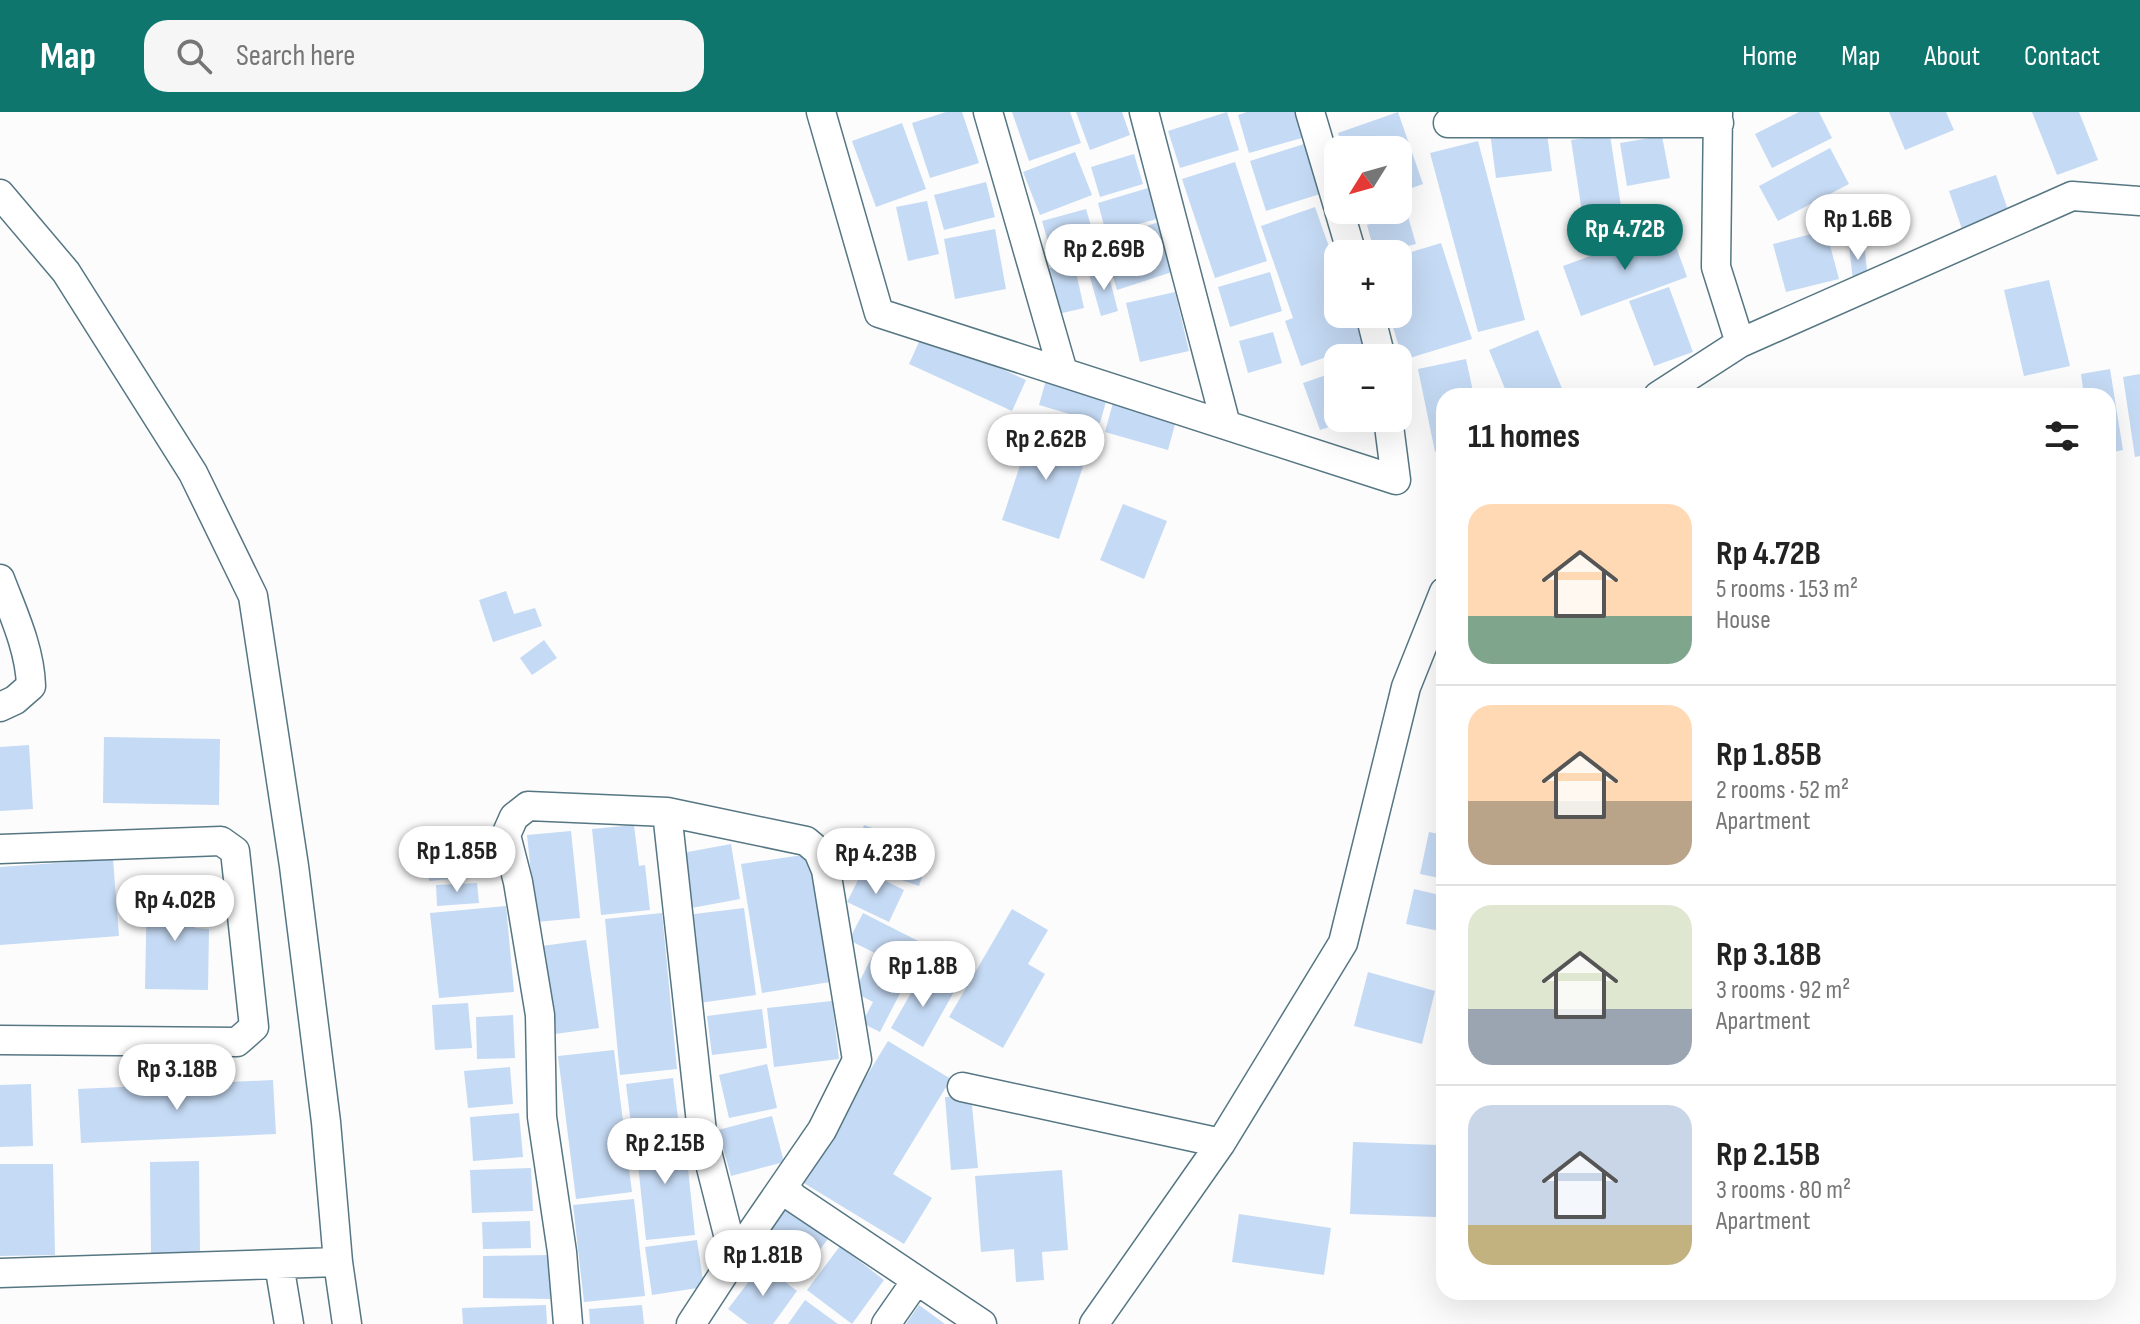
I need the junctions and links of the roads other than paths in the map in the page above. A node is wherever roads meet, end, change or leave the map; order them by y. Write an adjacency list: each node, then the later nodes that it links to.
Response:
1 (821, 112): 11 (street)
2 (988, 112): 11 (street)
3 (1144, 112): 13 (street)
4 (1310, 112): 7 (street)
5 (1718, 118): 6 (street); 10 (street)
6 (1448, 123)
7 (1324, 158)
8 (0, 194): 25 (street)
9 (2140, 201): 10 (street)
10 (1740, 343): 12 (street)
11 (1063, 372): 13 (street)
12 (1670, 388)
13 (1226, 425): 14 (street)
14 (1390, 432)
15 (0, 579): 17 (street)
16 (1436, 612): 22 (street)
17 (0, 707)
18 (667, 812): 23 (street); 24 (street); 31 (street)
19 (0, 849): 20 (street)
20 (0, 1040)
21 (962, 1087): 22 (street)
22 (1221, 1143): 35 (street)
23 (784, 1187): 24 (street); 28 (street)
24 (734, 1258): 32 (street)
25 (338, 1262): 26 (street); 30 (street)
26 (279, 1264): 27 (street); 29 (street)
27 (0, 1273)
28 (916, 1281): 33 (street); 34 (street)
29 (289, 1324)
30 (347, 1324)
31 (568, 1324)
32 (691, 1324)
33 (886, 1324)
34 (982, 1324)
35 (1094, 1324)

